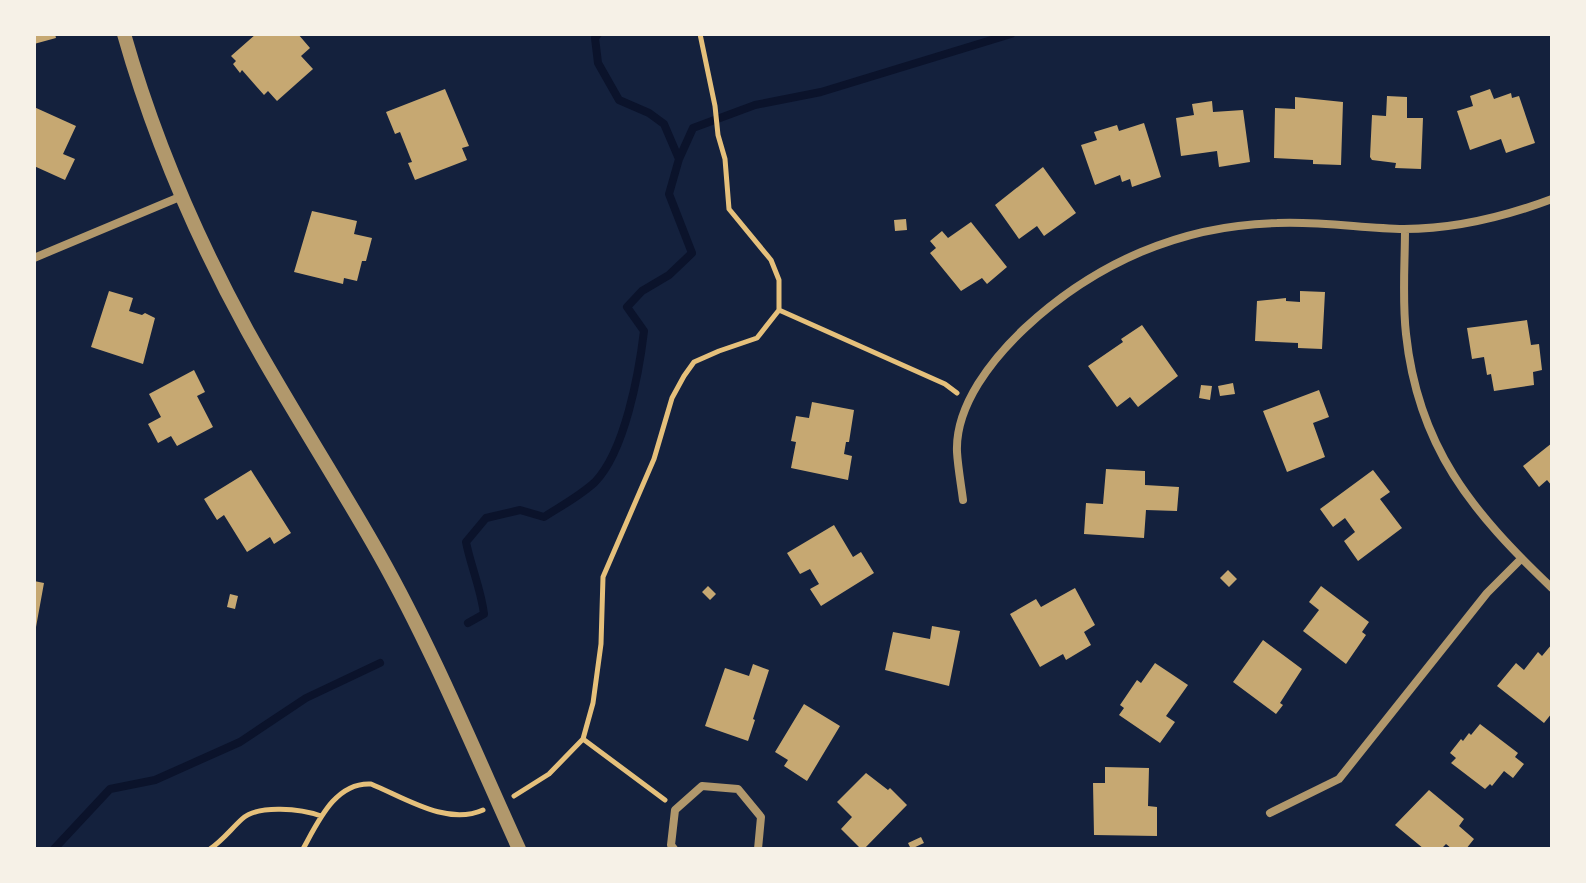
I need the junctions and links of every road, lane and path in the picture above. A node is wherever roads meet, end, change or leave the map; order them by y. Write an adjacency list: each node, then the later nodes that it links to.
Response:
1 (124, 34): 3 (street)
2 (700, 34): 7 (path)
3 (183, 196): 6 (street); 13 (street)
4 (1552, 199): 5 (street)
5 (1405, 229): 8 (street); 10 (street)
6 (34, 258)
7 (779, 310): 8 (path); 12 (path)
8 (967, 401): 9 (street)
9 (963, 500)
10 (1521, 559): 11 (street); 15 (street)
11 (1552, 588)
12 (583, 739): 13 (path); 14 (path)
13 (498, 803): 16 (path); 19 (street)
14 (675, 810): 20 (street); 21 (street)
15 (1270, 813)
16 (321, 816): 17 (path); 18 (path)
17 (210, 849)
18 (303, 849)
19 (519, 849)
20 (674, 849)
21 (758, 849)

